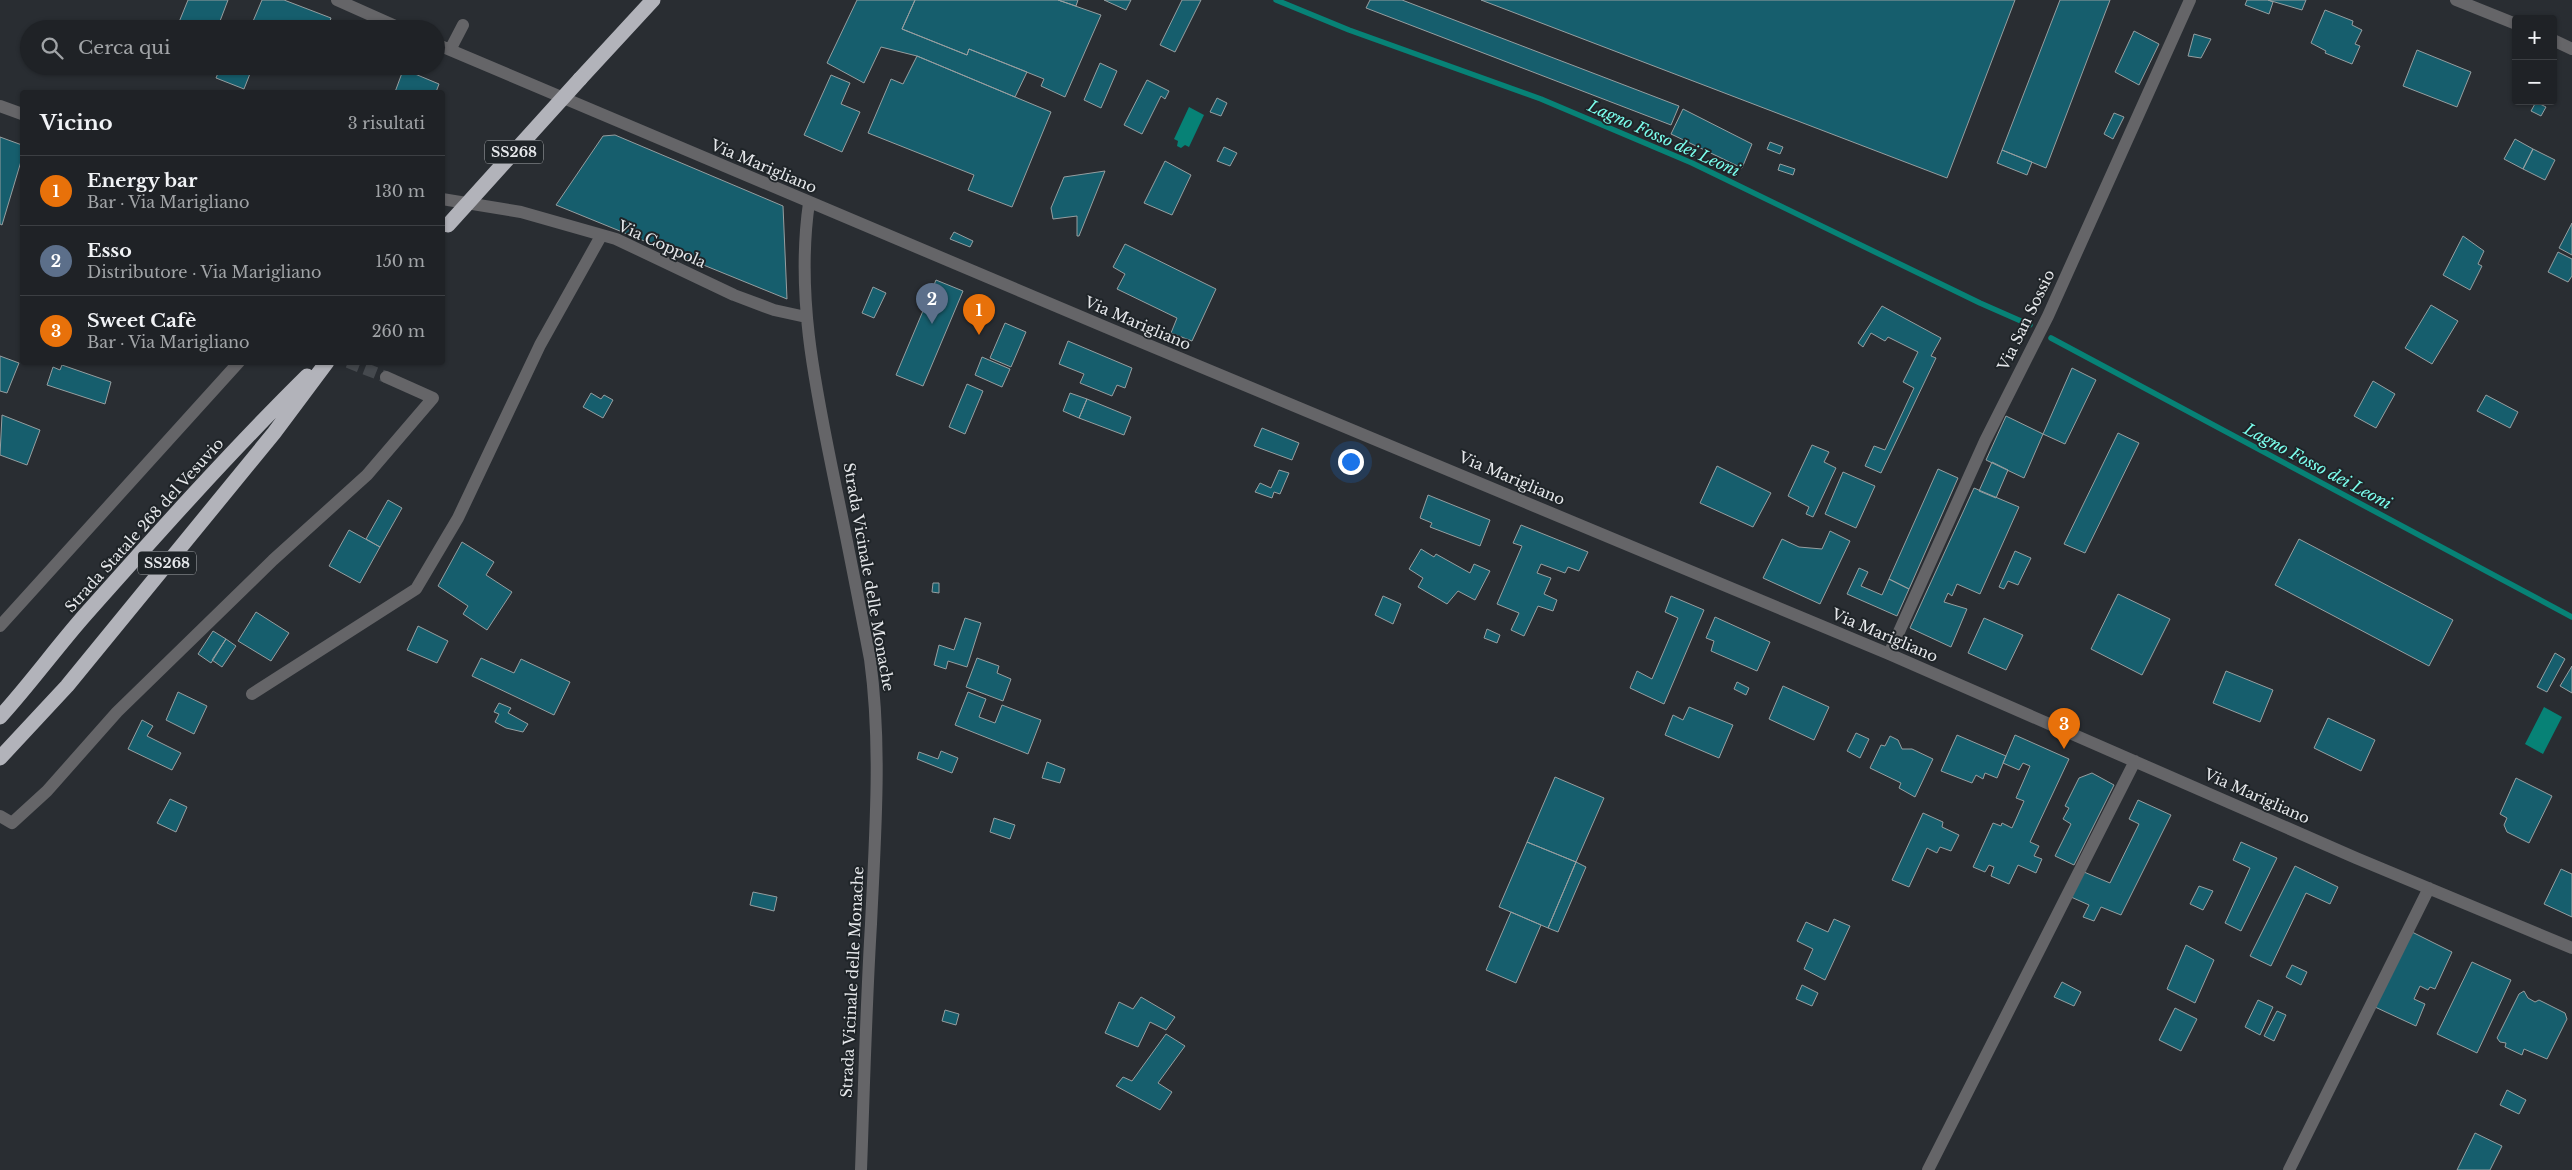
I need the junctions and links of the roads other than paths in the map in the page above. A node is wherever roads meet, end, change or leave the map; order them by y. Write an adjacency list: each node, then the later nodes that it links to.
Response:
1 (337, 0): 5 (street)
2 (653, 0): 16 (highway, SS268, bridge)
3 (2190, 0): 24 (street, Via San Sossio)
4 (2456, 0): 6 (street)
5 (382, 20)
6 (2512, 22)
7 (463, 25): 11 (street)
8 (2557, 42): 10 (street)
9 (445, 48): 11 (street, Via Marigliano)
10 (2572, 49)
11 (450, 50): 15 (street, Via Marigliano)
12 (0, 106): 13 (street)
13 (20, 113)
14 (445, 199): 17 (street, Via Coppola)
15 (809, 203): 18 (street, Strada Vicinale delle Monache); 24 (street, Via Marigliano)
16 (445, 228)
17 (601, 236): 18 (street, Via Coppola); 25 (street)
18 (806, 317): 32 (street, Strada Vicinale delle Monache)
19 (236, 365): 23 (street)
20 (318, 365): 26 (highway, Strada Statale 268 del Vesuvio / SS268)
21 (325, 365): 27 (highway, SS268)
22 (386, 377): 29 (street)
23 (0, 626)
24 (1889, 654): 28 (street, Via Marigliano)
25 (252, 694)
26 (0, 717)
27 (0, 758)
28 (2135, 761): 30 (street, Via Marigliano); 33 (street)
29 (0, 816)
30 (2429, 888): 31 (street, Via Marigliano); 34 (street)
31 (2572, 948)
32 (861, 1170)
33 (1928, 1170)
34 (2289, 1170)

